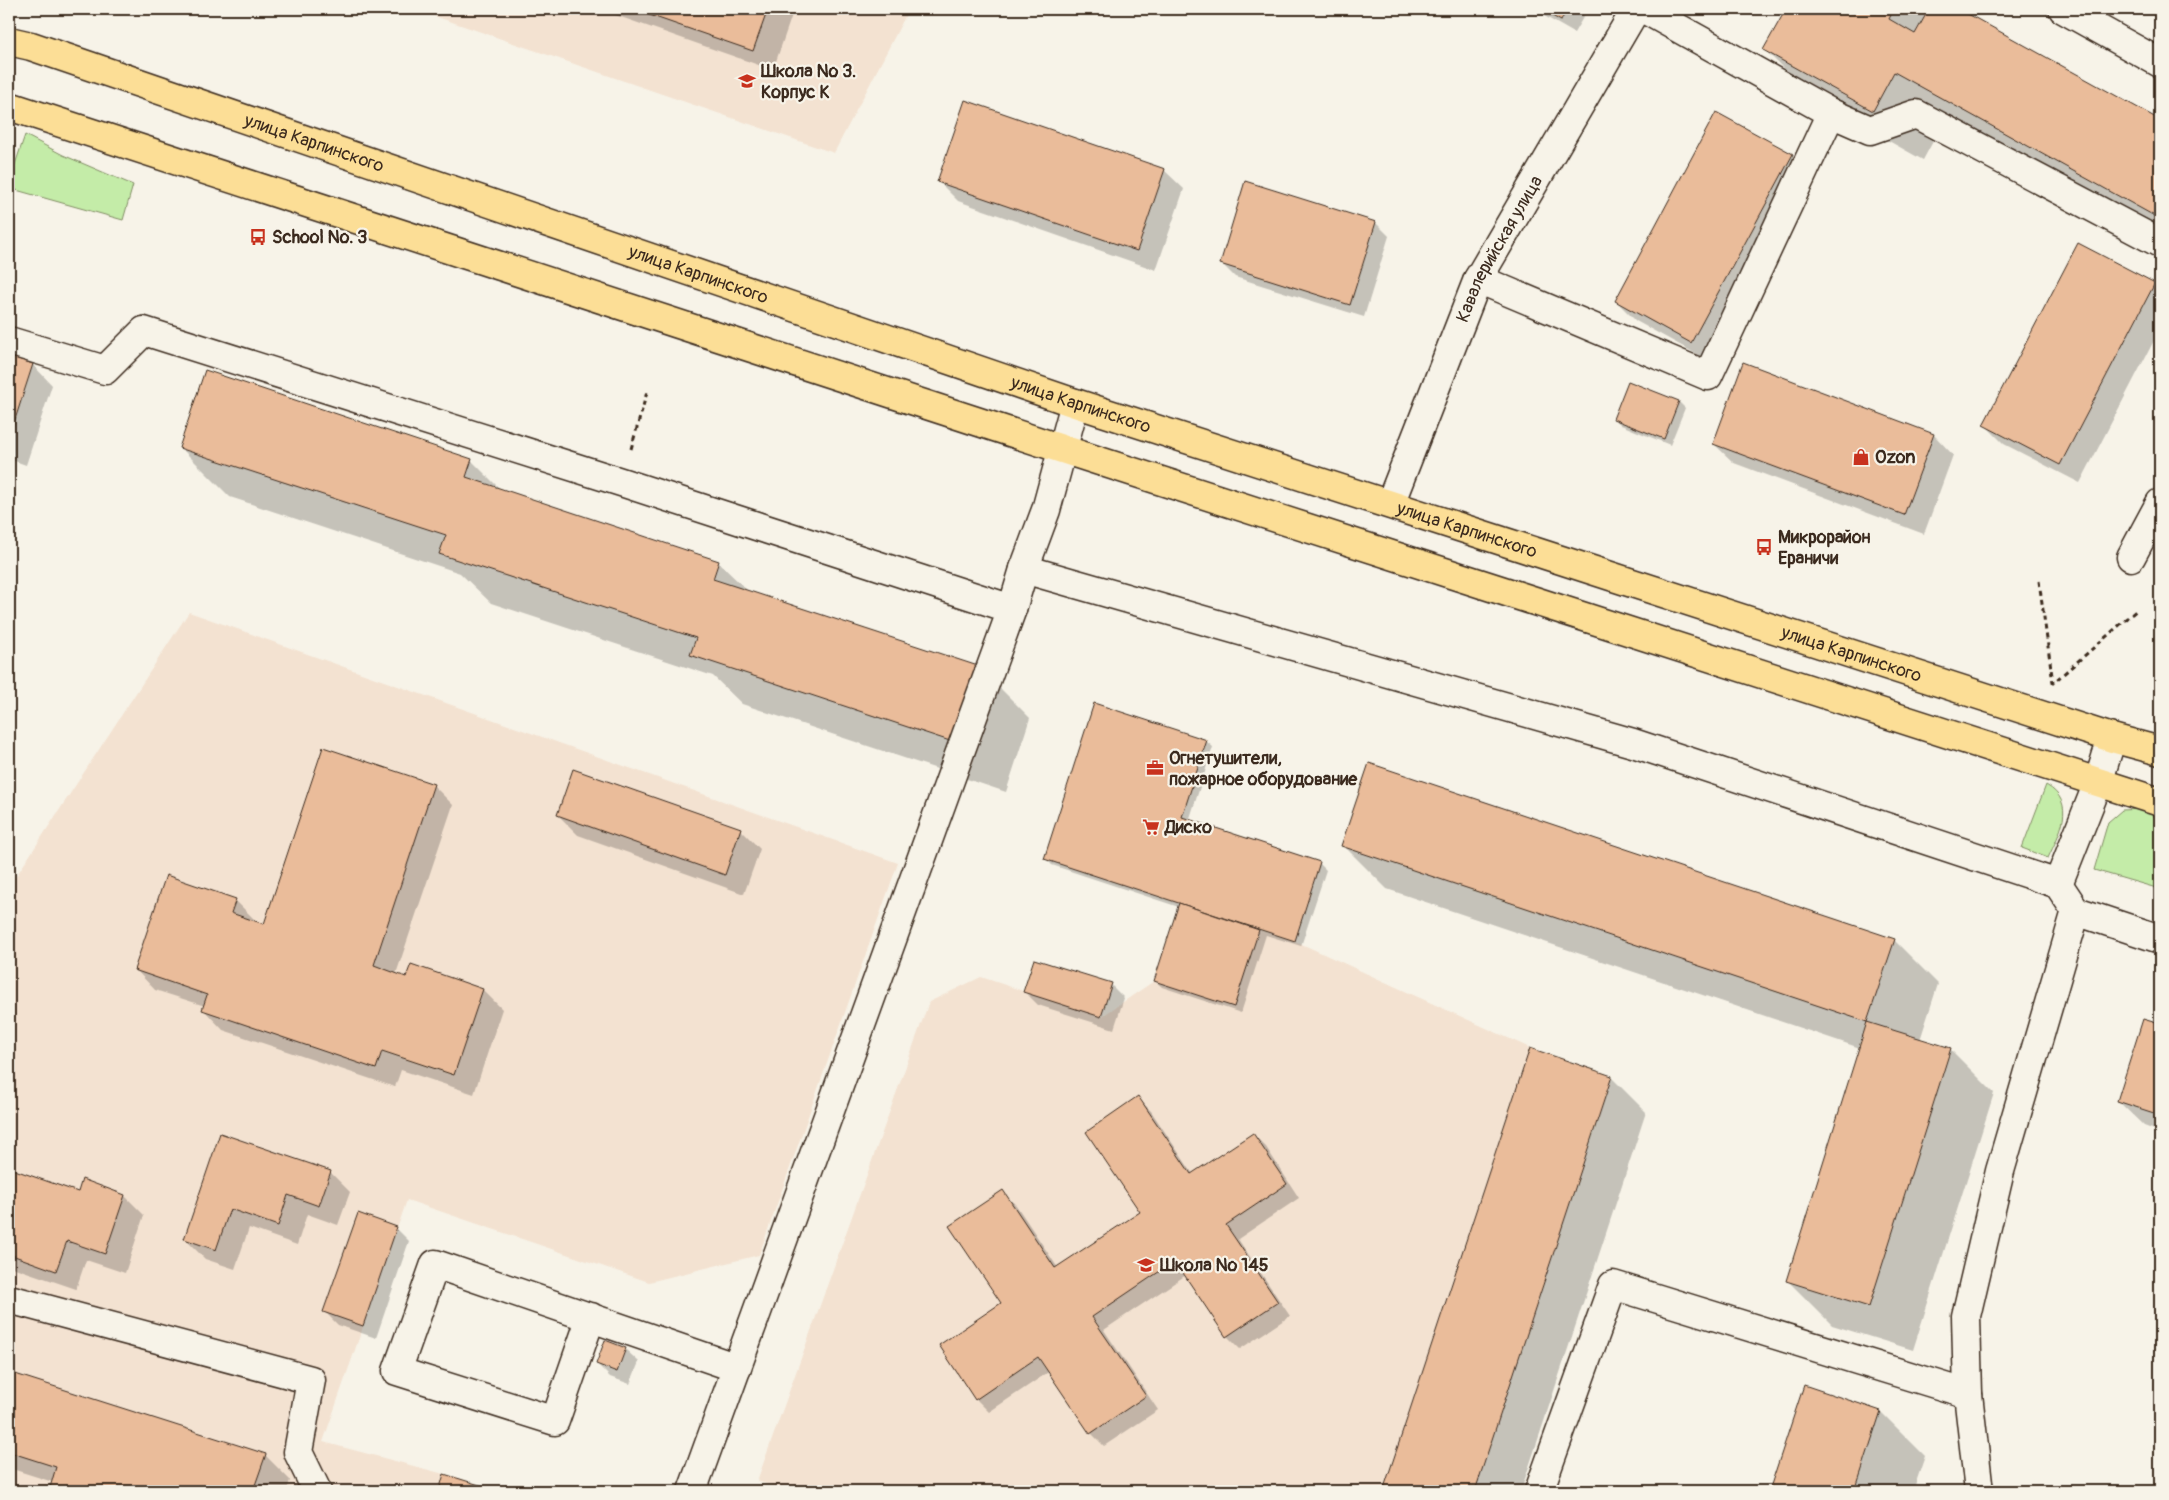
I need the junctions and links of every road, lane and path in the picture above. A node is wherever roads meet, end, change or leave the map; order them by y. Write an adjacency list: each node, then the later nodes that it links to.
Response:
1 (1636, 9): 9 (street, Кавалерийская улица)
2 (1644, 9): 7 (street)
3 (2063, 9): 5 (street)
4 (9, 41): 12 (main road, улица Карпинского)
5 (2160, 63)
6 (9, 106): 13 (main road)
7 (1831, 113): 8 (street); 9 (street)
8 (2160, 243)
9 (1478, 279): 16 (street, Кавалерийская улица)
10 (9, 340): 14 (street)
11 (647, 392): 14 (path)
12 (1075, 403): 13 (street); 16 (main road, улица Карпинского)
13 (1062, 450): 18 (street); 24 (main road)
14 (621, 482): 21 (street)
15 (2160, 503): 17 (street)
16 (1390, 504): 22 (main road, улица Карпинского)
17 (2131, 557)
18 (1024, 570): 21 (street); 26 (street)
19 (2039, 581): 20 (path)
20 (2138, 609)
21 (1012, 610): 31 (street)
22 (2112, 738): 23 (main road, улица Карпинского); 24 (street)
23 (2160, 751)
24 (2098, 784): 25 (main road); 26 (street)
25 (2160, 802)
26 (2058, 884): 27 (street)
27 (2076, 911): 28 (street); 32 (street)
28 (2160, 939)
29 (9, 1299): 33 (street)
30 (591, 1317): 30 (street); 31 (street)
31 (736, 1368): 34 (street)
32 (1968, 1394): 35 (street); 36 (street)
33 (317, 1491)
34 (692, 1491)
35 (1539, 1491)
36 (1979, 1491)

